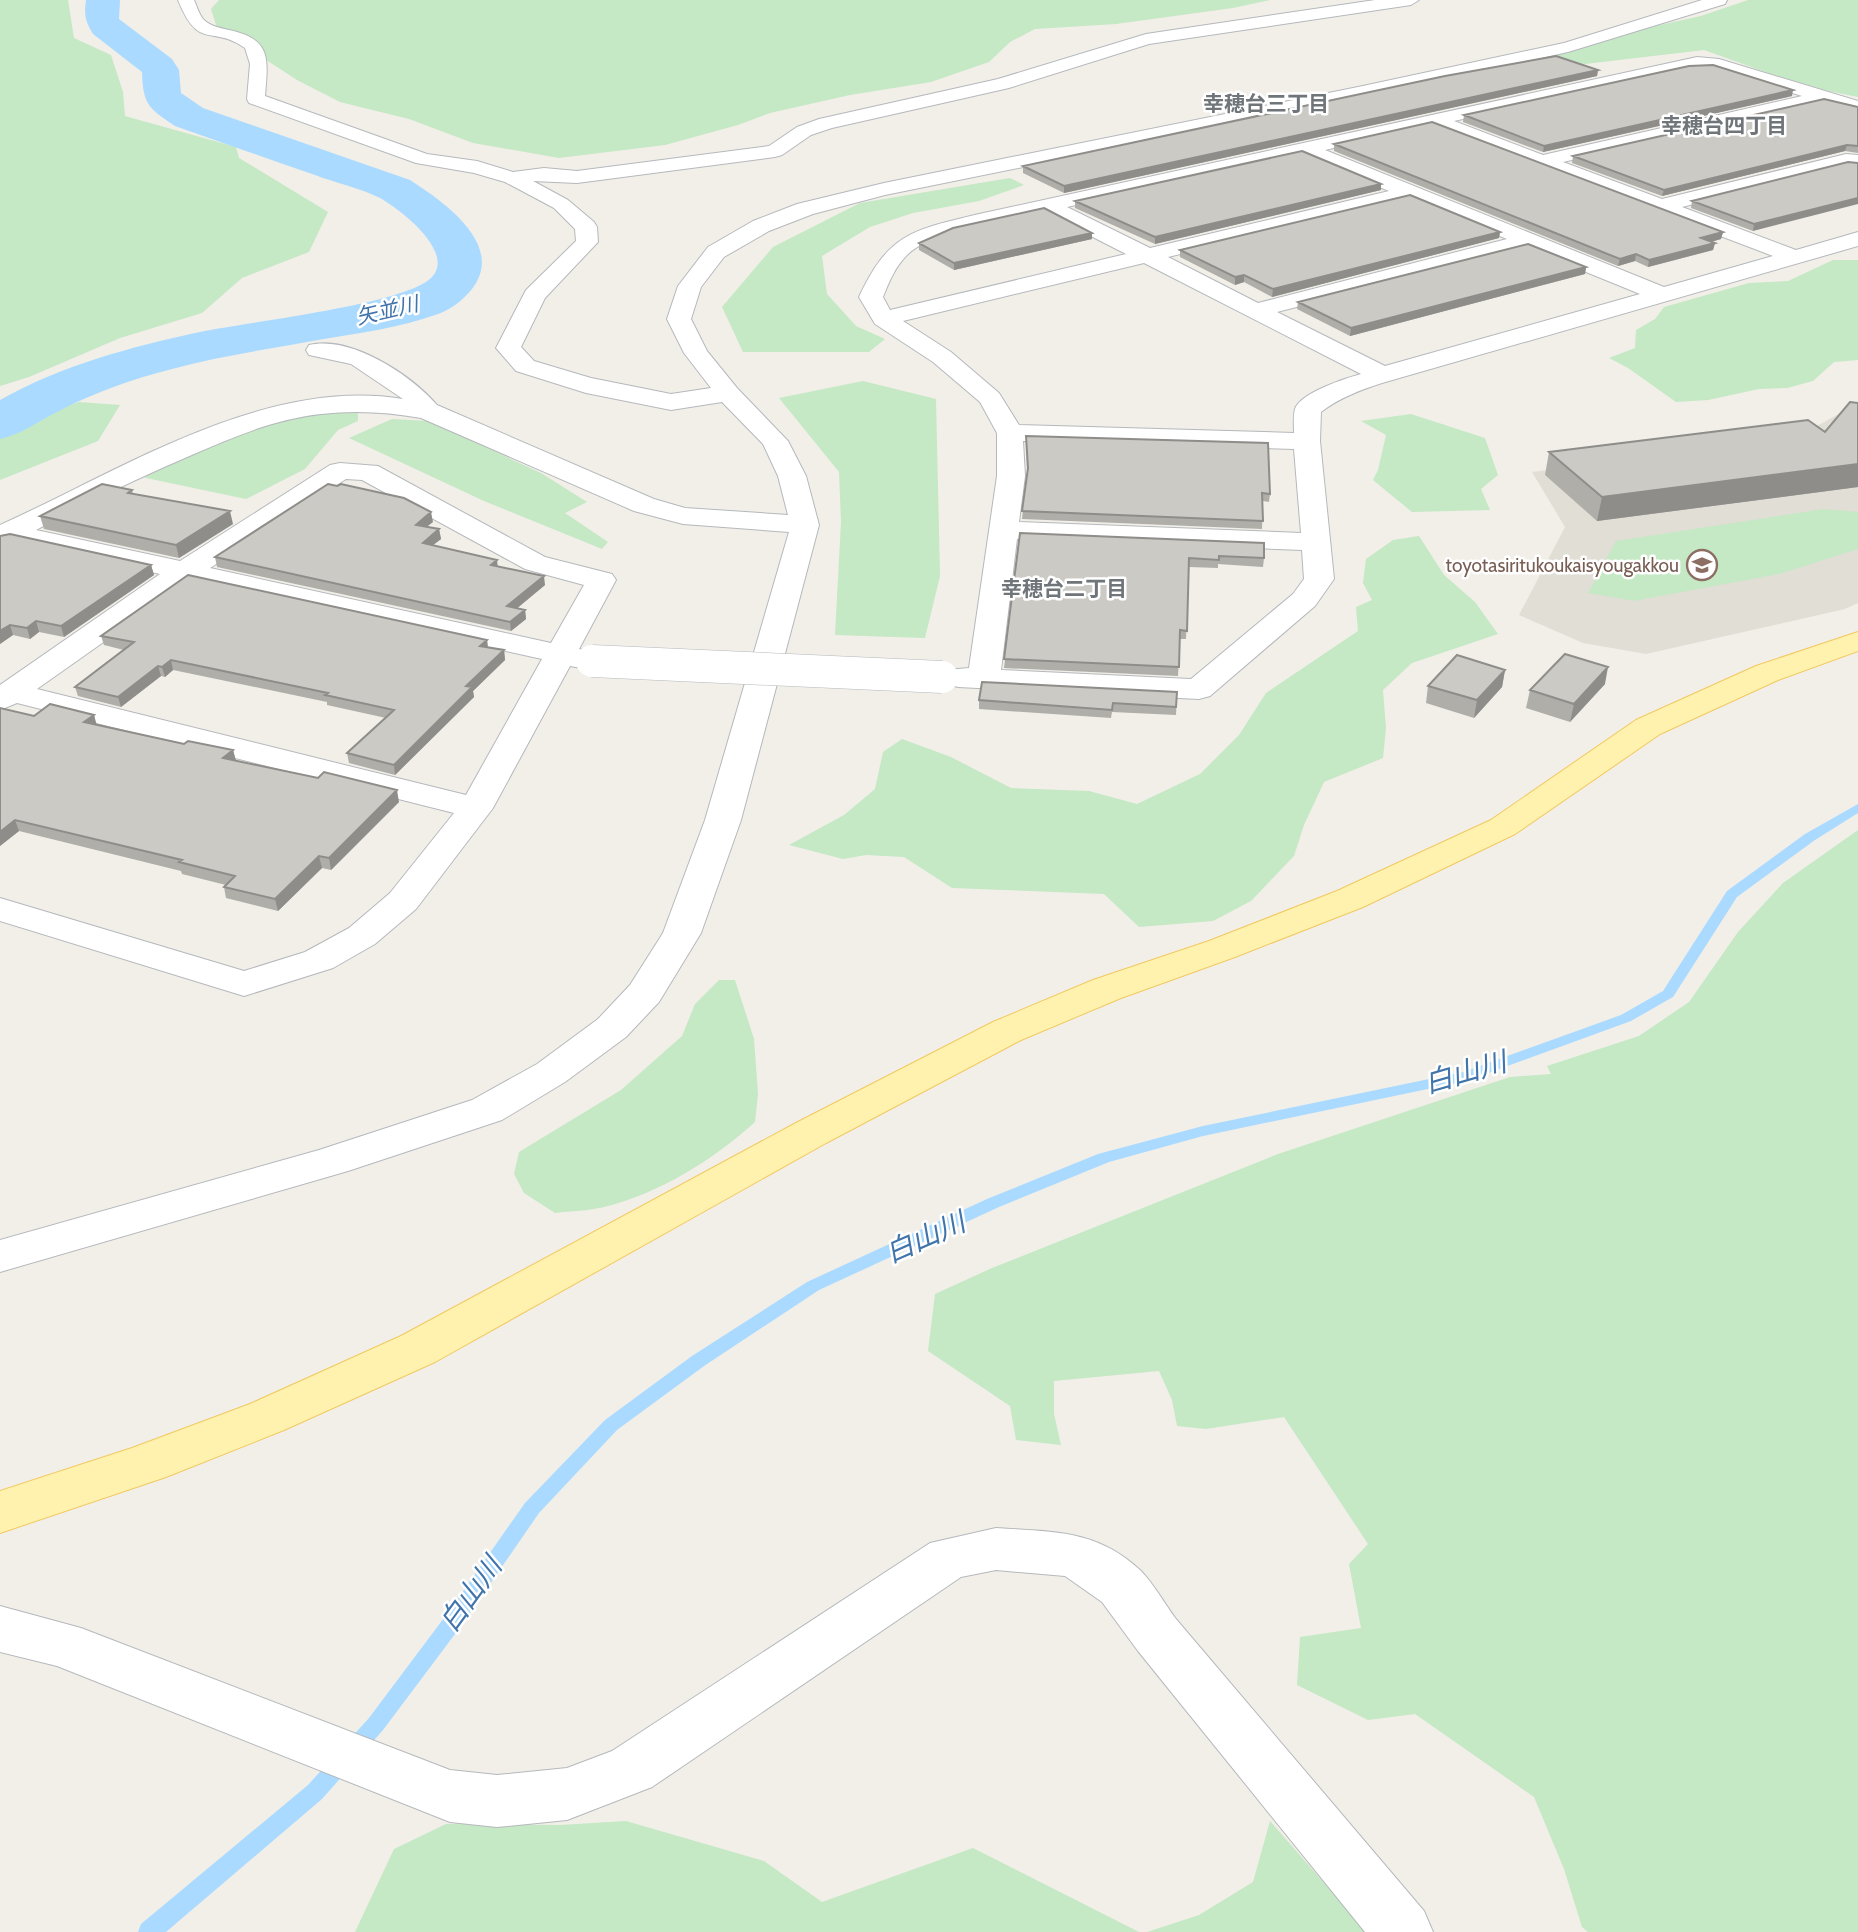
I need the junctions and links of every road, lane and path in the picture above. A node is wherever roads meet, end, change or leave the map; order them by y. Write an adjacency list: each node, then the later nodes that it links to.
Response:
1 (186, 0): 11 (street)
2 (1411, 0): 11 (street)
3 (1719, 0): 4 (street)
4 (1358, 93): 7 (street); 24 (street)
5 (1824, 97): 6 (street); 7 (street); 9 (street)
6 (1858, 107)
7 (1434, 121): 8 (street); 9 (street)
8 (1305, 149): 12 (street); 13 (street)
9 (1542, 161): 14 (street)
10 (1858, 162): 14 (street)
11 (512, 178): 24 (street)
12 (1411, 192): 16 (street); 17 (street)
13 (1047, 205): 17 (street); 21 (street)
14 (1661, 206): 18 (street)
15 (1858, 239): 18 (street)
16 (1527, 241): 19 (street); 20 (street)
17 (1144, 255): 20 (street); 21 (street)
18 (1795, 257): 19 (street)
19 (1661, 295): 23 (street)
20 (1258, 310): 23 (street)
21 (883, 319): 26 (street)
22 (318, 350): 25 (street)
23 (1383, 375): 27 (street)
24 (728, 393): 28 (street)
25 (428, 411): 28 (street); 30 (street)
26 (1010, 433): 27 (street); 29 (street)
27 (1307, 440): 31 (street)
28 (805, 525): 39 (street)
29 (1004, 530): 31 (street); 35 (street)
30 (4, 534): 32 (street)
31 (1315, 542): 35 (street)
32 (186, 569): 34 (street); 34 (street); 36 (street)
33 (1858, 641): 40 (main road)
34 (577, 658): 35 (street, bridge); 37 (street)
35 (984, 678)
36 (6, 696): 37 (street)
37 (476, 808): 38 (street)
38 (0, 909)
39 (0, 1256)
40 (0, 1512)
41 (0, 1629): 42 (street)
42 (1403, 1932)

